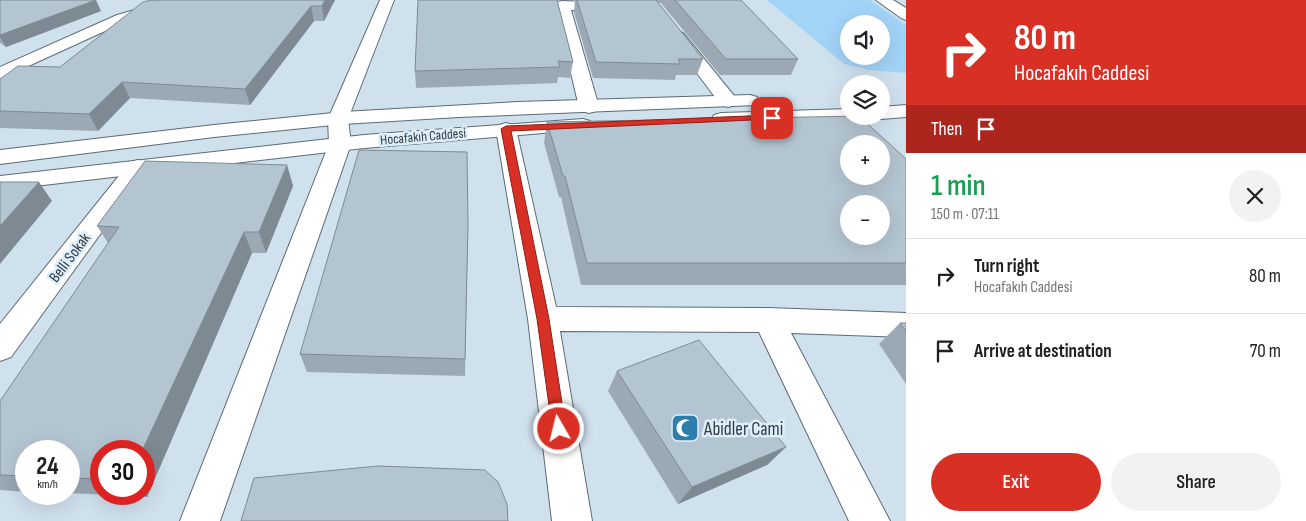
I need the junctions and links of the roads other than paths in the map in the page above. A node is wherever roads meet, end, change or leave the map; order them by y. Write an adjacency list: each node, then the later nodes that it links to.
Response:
1 (185, 0): 7 (street)
2 (387, 0): 15 (street)
3 (883, 0): 5 (street)
4 (628, 7): 10 (street)
5 (906, 15)
6 (668, 24): 9 (street)
7 (0, 74)
8 (840, 96): 9 (street, Hocafakıh Caddesi)
9 (728, 102): 10 (street, Hocafakıh Caddesi)
10 (589, 107): 15 (street, Hocafakıh Caddesi)
11 (906, 111): 12 (street)
12 (890, 112)
13 (840, 120): 14 (street, Hocafakıh Caddesi)
14 (506, 129): 15 (street, Hocafakıh Caddesi); 19 (street)
15 (339, 131): 16 (street, Hocafakıh Caddesi); 17 (street, Hocafakıh Caddesi); 23 (street)
16 (0, 157)
17 (138, 166): 18 (street, Hocafakıh Caddesi); 22 (street, Belli Sokak)
18 (0, 183)
19 (543, 319): 20 (street); 24 (street)
20 (768, 320): 21 (street); 25 (street)
21 (906, 325)
22 (0, 348)
23 (200, 521)
24 (572, 521)
25 (870, 521)

